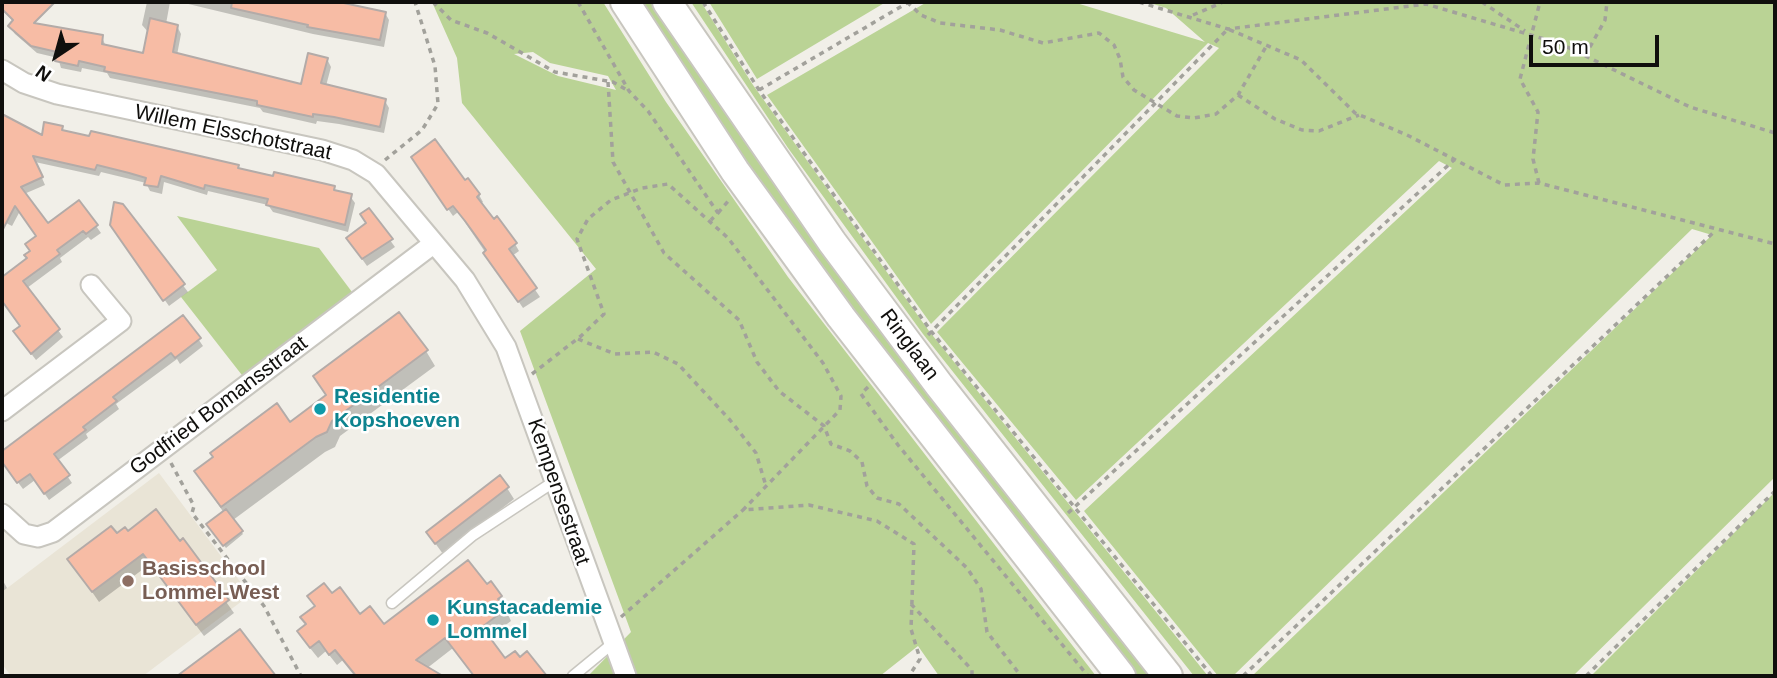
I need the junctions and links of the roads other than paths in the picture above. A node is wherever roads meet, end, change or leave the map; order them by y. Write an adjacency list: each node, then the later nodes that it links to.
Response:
1 (625, 2): 14 (main road, Ringlaan)
2 (667, 2): 15 (main road, Ringlaan)
3 (2, 70): 4 (street, Willem Elsschotstraat)
4 (433, 244): 6 (street, Willem Elsschotstraat); 9 (street, Godfried Bomansstraat)
5 (91, 285): 7 (street)
6 (506, 347): 8 (street, Kempensestraat)
7 (2, 411)
8 (555, 481): 10 (lane); 11 (street, Kempensestraat)
9 (2, 514)
10 (392, 603)
11 (610, 637): 12 (lane); 13 (street, Kempensestraat)
12 (573, 676)
13 (626, 676)
14 (1121, 676)
15 (1168, 676)

